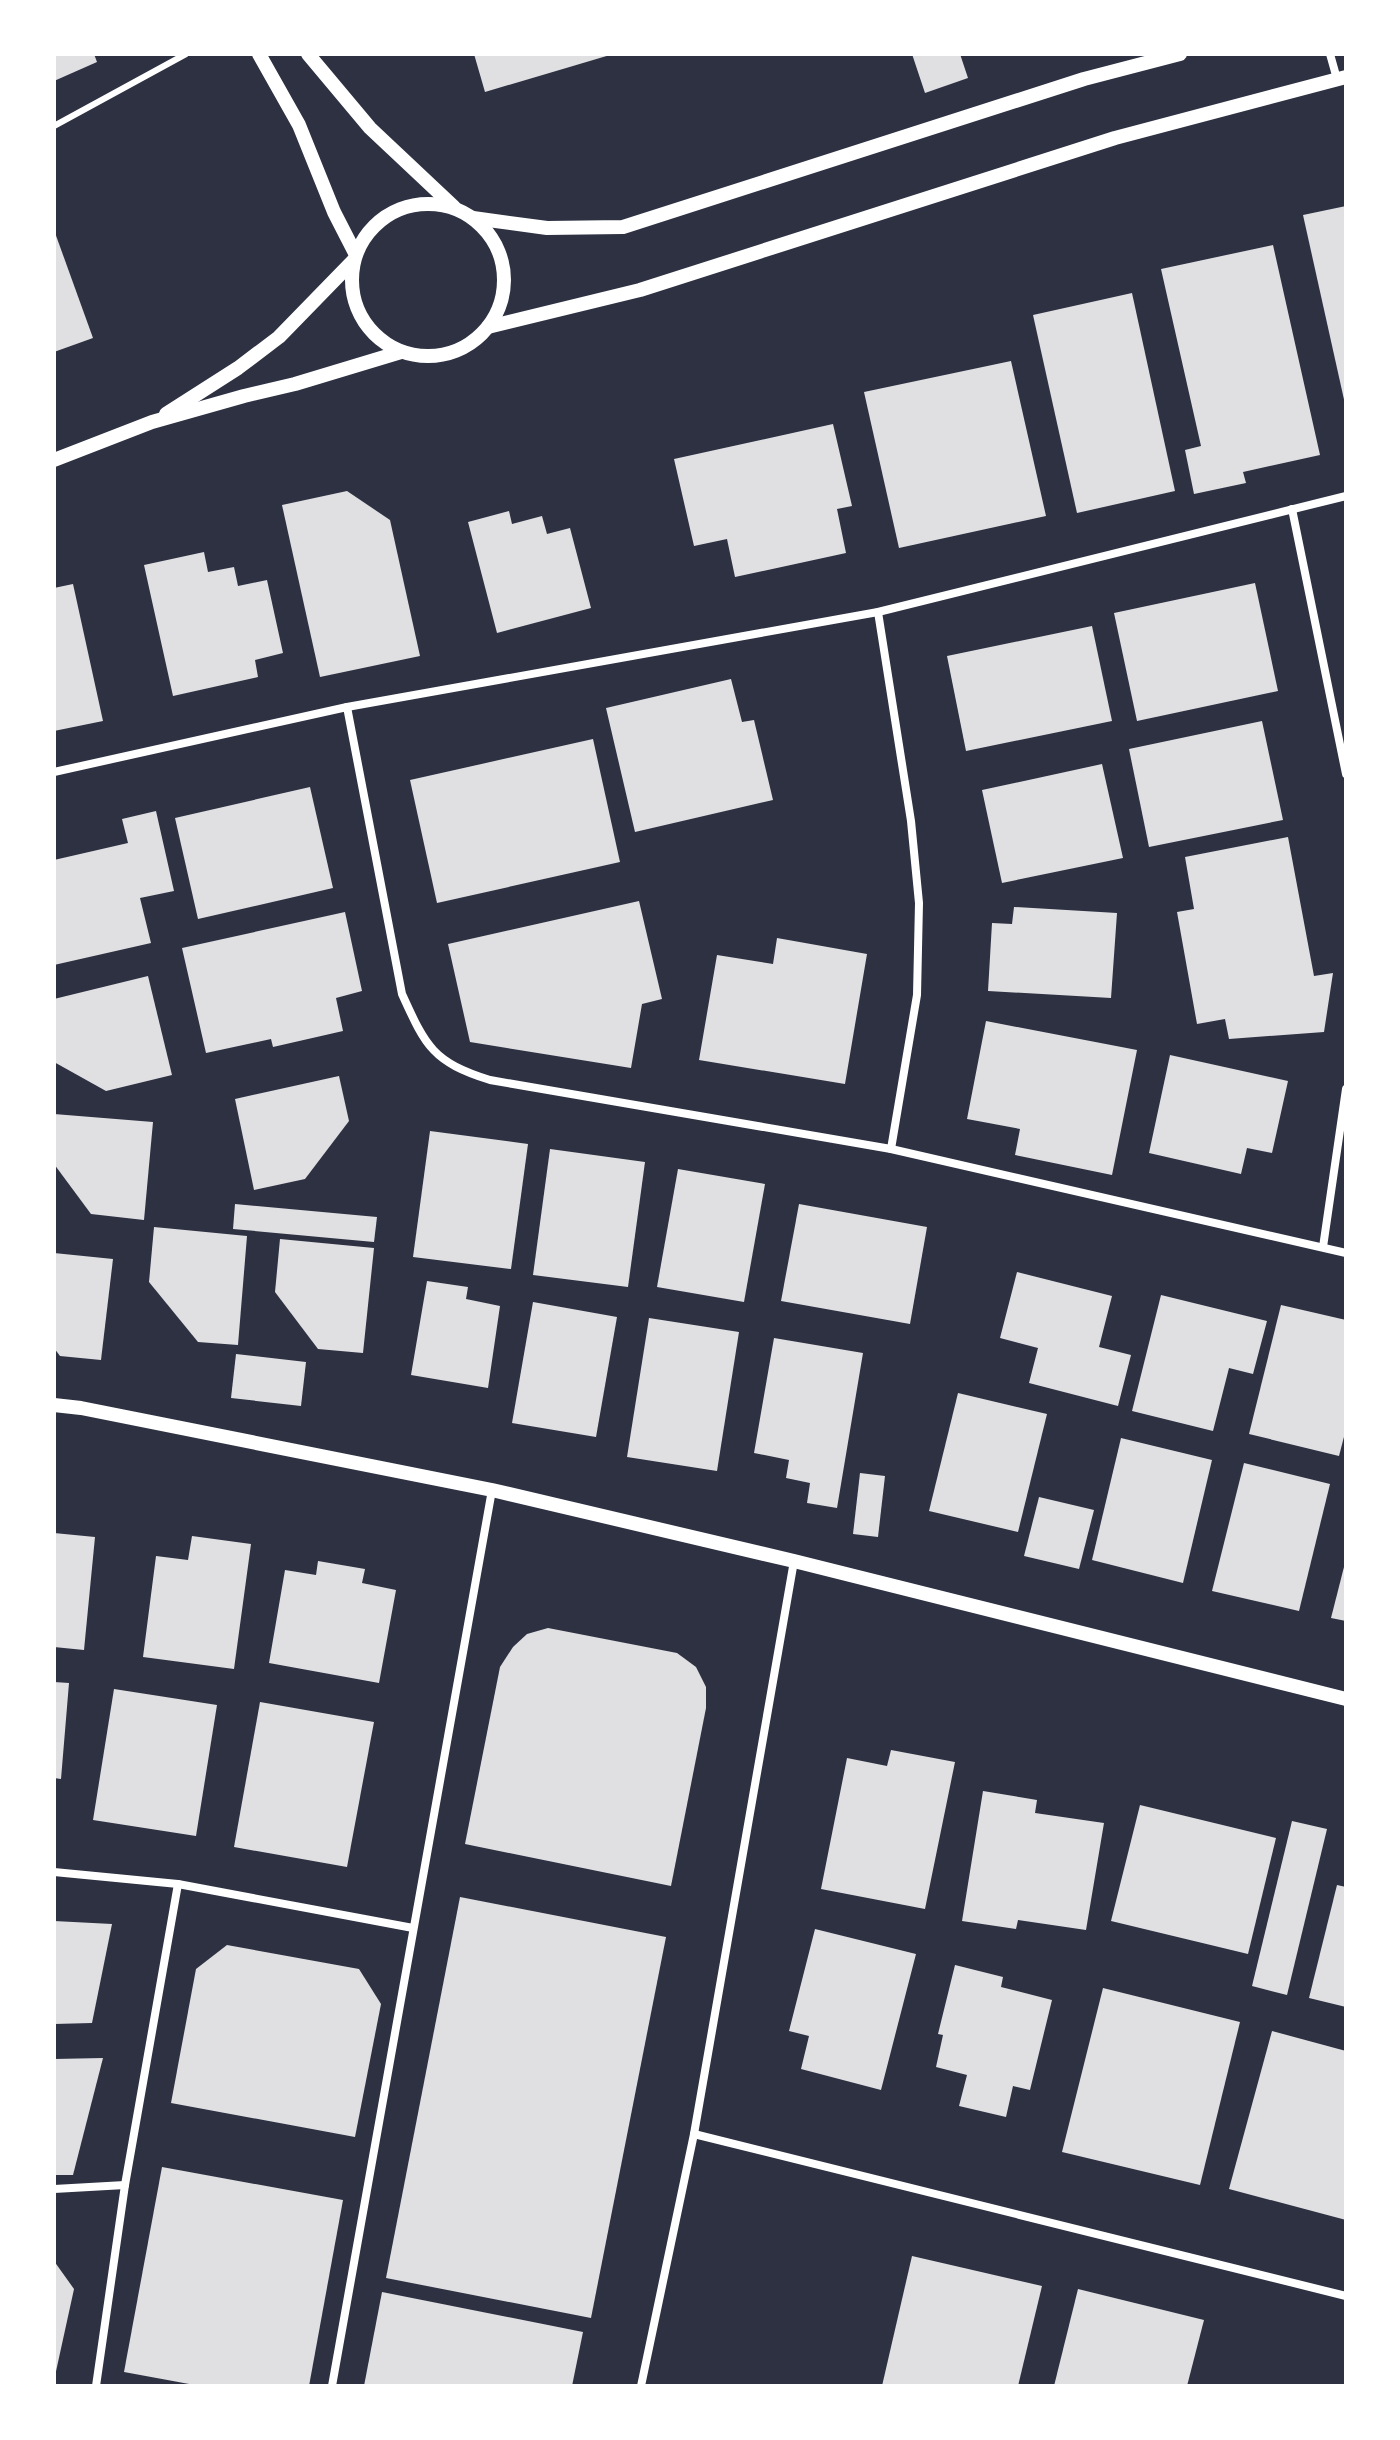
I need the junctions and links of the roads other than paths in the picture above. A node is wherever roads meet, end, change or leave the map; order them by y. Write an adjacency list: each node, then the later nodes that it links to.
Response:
1 (186, 54): 7 (lane)
2 (259, 54): 10 (street)
3 (308, 54): 8 (street)
4 (1180, 54): 9 (street)
5 (1330, 54): 6 (street)
6 (1342, 78): 11 (street)
7 (54, 126)
8 (454, 207): 9 (street); 10 (street)
9 (473, 218): 11 (street)
10 (354, 257): 12 (street); 13 (street)
11 (488, 327): 12 (street)
12 (401, 352): 13 (street)
13 (152, 422): 14 (street)
14 (54, 460)
15 (1346, 496): 16 (street)
16 (1292, 509): 17 (street); 20 (street)
17 (878, 612): 18 (street); 22 (street)
18 (347, 707): 19 (street); 22 (street)
19 (54, 772)
20 (1346, 774)
21 (1346, 1089): 23 (street)
22 (891, 1149): 23 (street)
23 (1323, 1247): 24 (street)
24 (1346, 1253)
25 (54, 1405): 26 (street)
26 (492, 1490): 27 (street); 31 (street)
27 (794, 1561): 28 (street); 32 (street)
28 (1346, 1699)
29 (54, 1872): 30 (street)
30 (178, 1884): 31 (street); 33 (street)
31 (413, 1928): 37 (street)
32 (694, 2134): 35 (street); 38 (street)
33 (125, 2185): 34 (street); 36 (street)
34 (54, 2189)
35 (1346, 2296)
36 (96, 2386)
37 (332, 2386)
38 (641, 2386)

